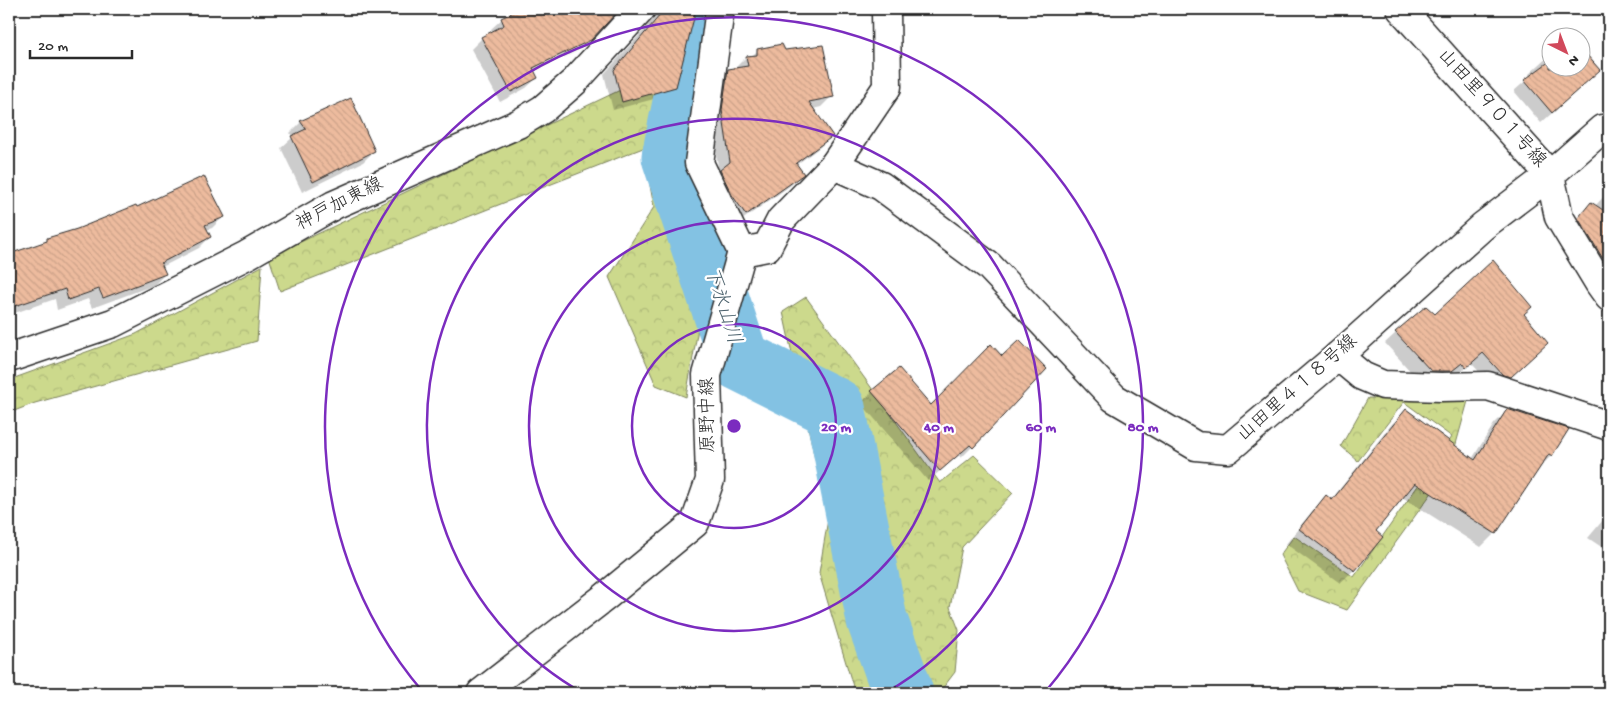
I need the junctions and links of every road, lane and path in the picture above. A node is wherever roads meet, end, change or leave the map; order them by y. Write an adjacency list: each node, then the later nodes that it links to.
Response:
1 (641, 9): 11 (street, 神戸加東線)
2 (720, 9): 8 (street)
3 (886, 9): 6 (street)
4 (1401, 9): 7 (street, 山田里９０１号線)
5 (1609, 129): 7 (street, 山田里４１８号線)
6 (834, 165): 8 (street); 10 (street, 山田里４１８号線)
7 (1550, 175): 9 (street, 山田里９０１号線); 10 (street, 山田里４１８号線)
8 (742, 253): 13 (street, 原野中線)
9 (1609, 296)
10 (1338, 356): 12 (street)
11 (9, 358)
12 (1609, 426)
13 (481, 693)

